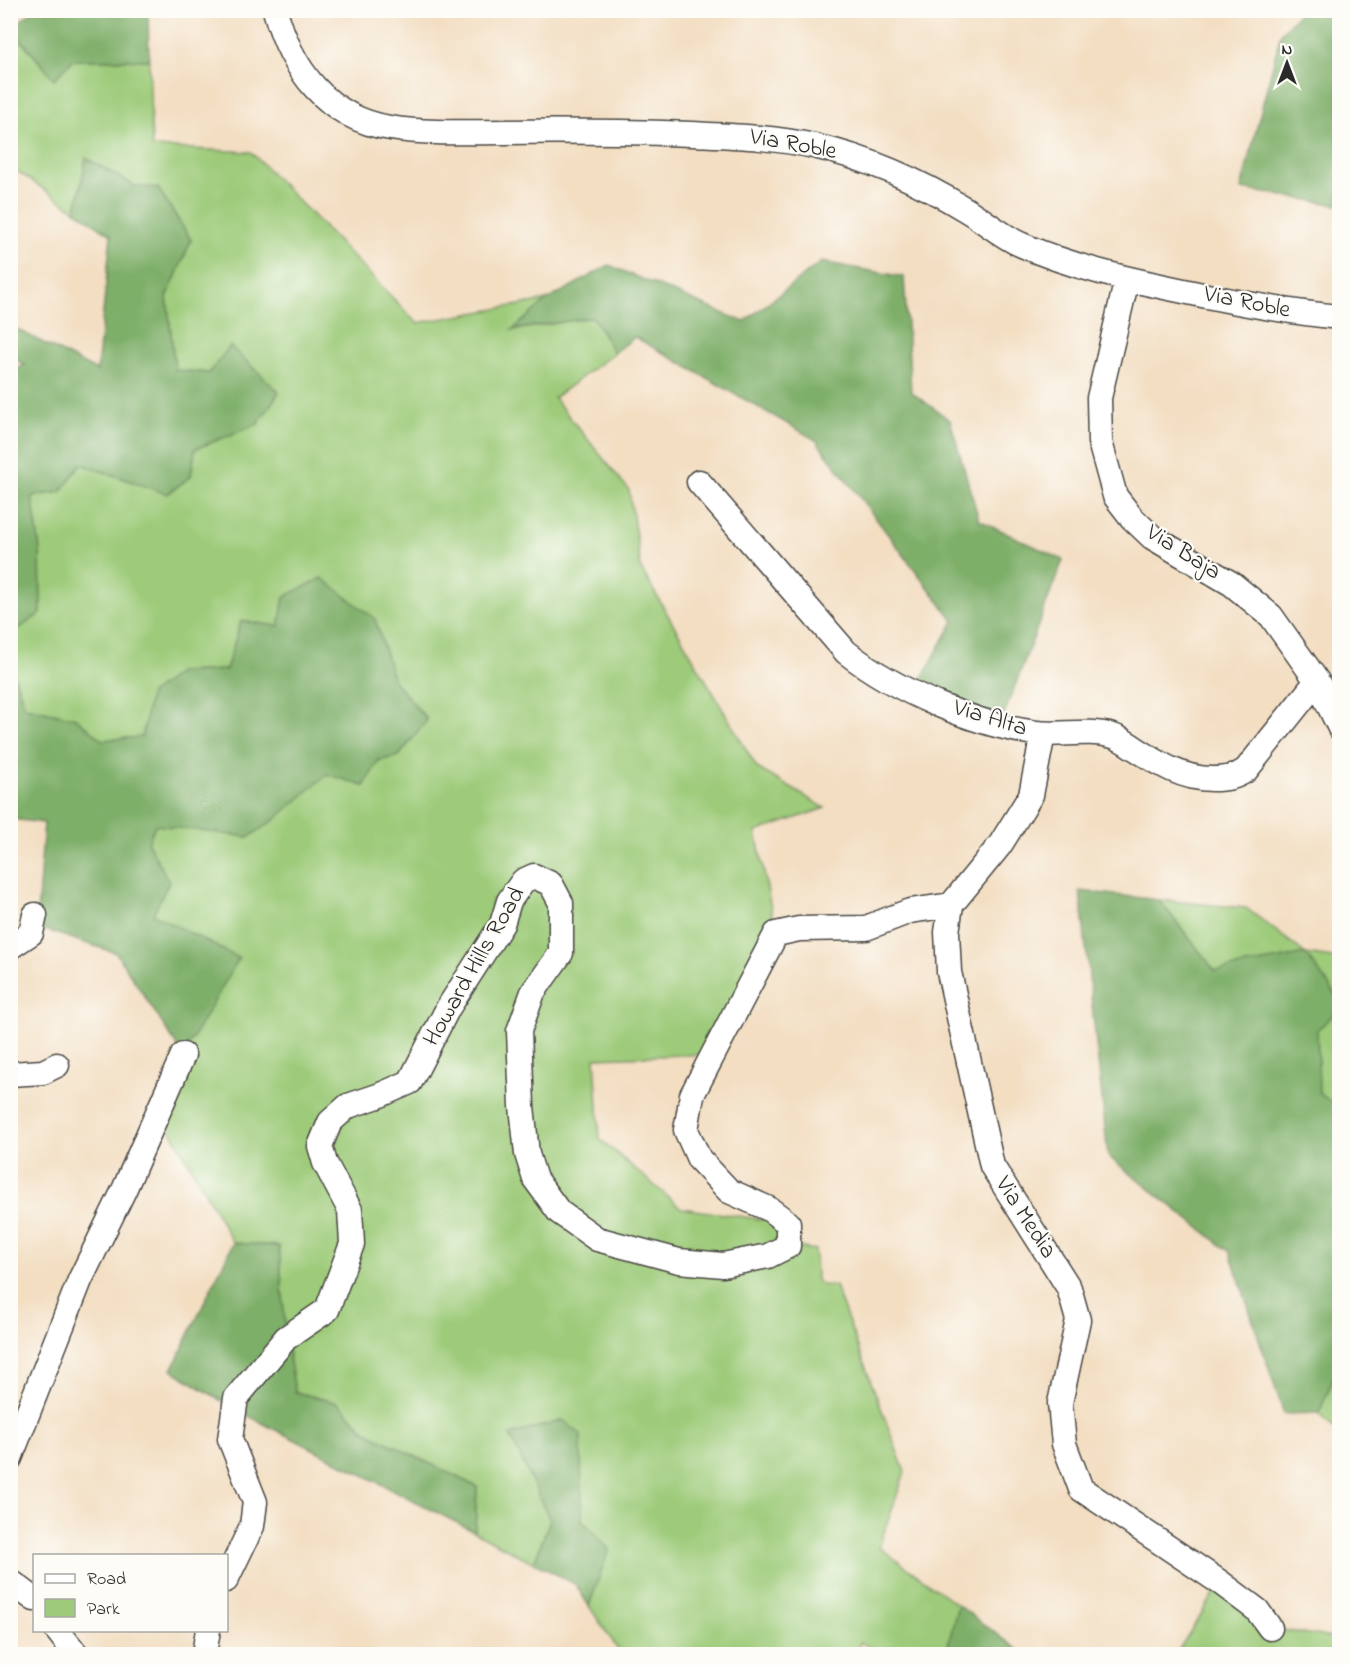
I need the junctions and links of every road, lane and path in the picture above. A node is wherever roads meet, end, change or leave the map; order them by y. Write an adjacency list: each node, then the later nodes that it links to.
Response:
1 (275, 10): 2 (street, Via Roble)
2 (1127, 279): 3 (street, Via Roble); 5 (street, Via Baja)
3 (1340, 317)
4 (699, 482): 7 (street, Via Alta)
5 (1317, 681): 6 (street, Via Baja); 7 (street, Via Alta)
6 (1340, 728)
7 (1043, 734): 8 (street)
8 (951, 905): 15 (street, Howard Hills Road); 18 (street, Via Media)
9 (34, 915): 10 (street)
10 (10, 947)
11 (183, 1055): 14 (street)
12 (57, 1065): 13 (street)
13 (10, 1074)
14 (10, 1458)
15 (228, 1576)
16 (10, 1581): 17 (street)
17 (33, 1598)
18 (1270, 1628)
19 (59, 1632): 21 (street)
20 (208, 1632): 22 (street)
21 (76, 1654)
22 (204, 1654)

